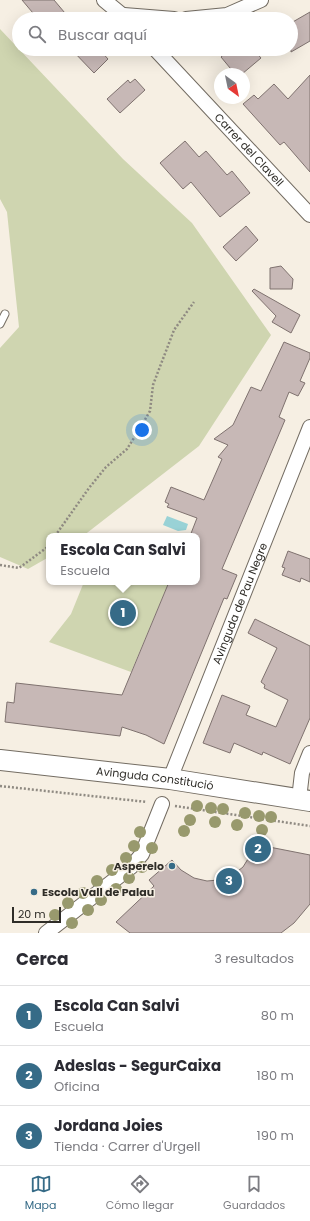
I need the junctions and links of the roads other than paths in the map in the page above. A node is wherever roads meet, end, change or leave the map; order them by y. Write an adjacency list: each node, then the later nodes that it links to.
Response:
1 (104, 0): 3 (street)
2 (261, 0): 4 (street)
3 (119, 12)
4 (234, 12)
5 (162, 56): 6 (street, Carrer del Clavell)
6 (310, 215)
7 (5, 314): 8 (lane)
8 (0, 324)
9 (310, 427): 12 (street, Avinguda de Pau Negre)
10 (310, 753): 13 (street)
11 (0, 760): 12 (street, Avinguda Constitució)
12 (170, 779): 13 (street, Avinguda Constitució)
13 (304, 800)
14 (162, 804): 15 (street)
15 (46, 933)

